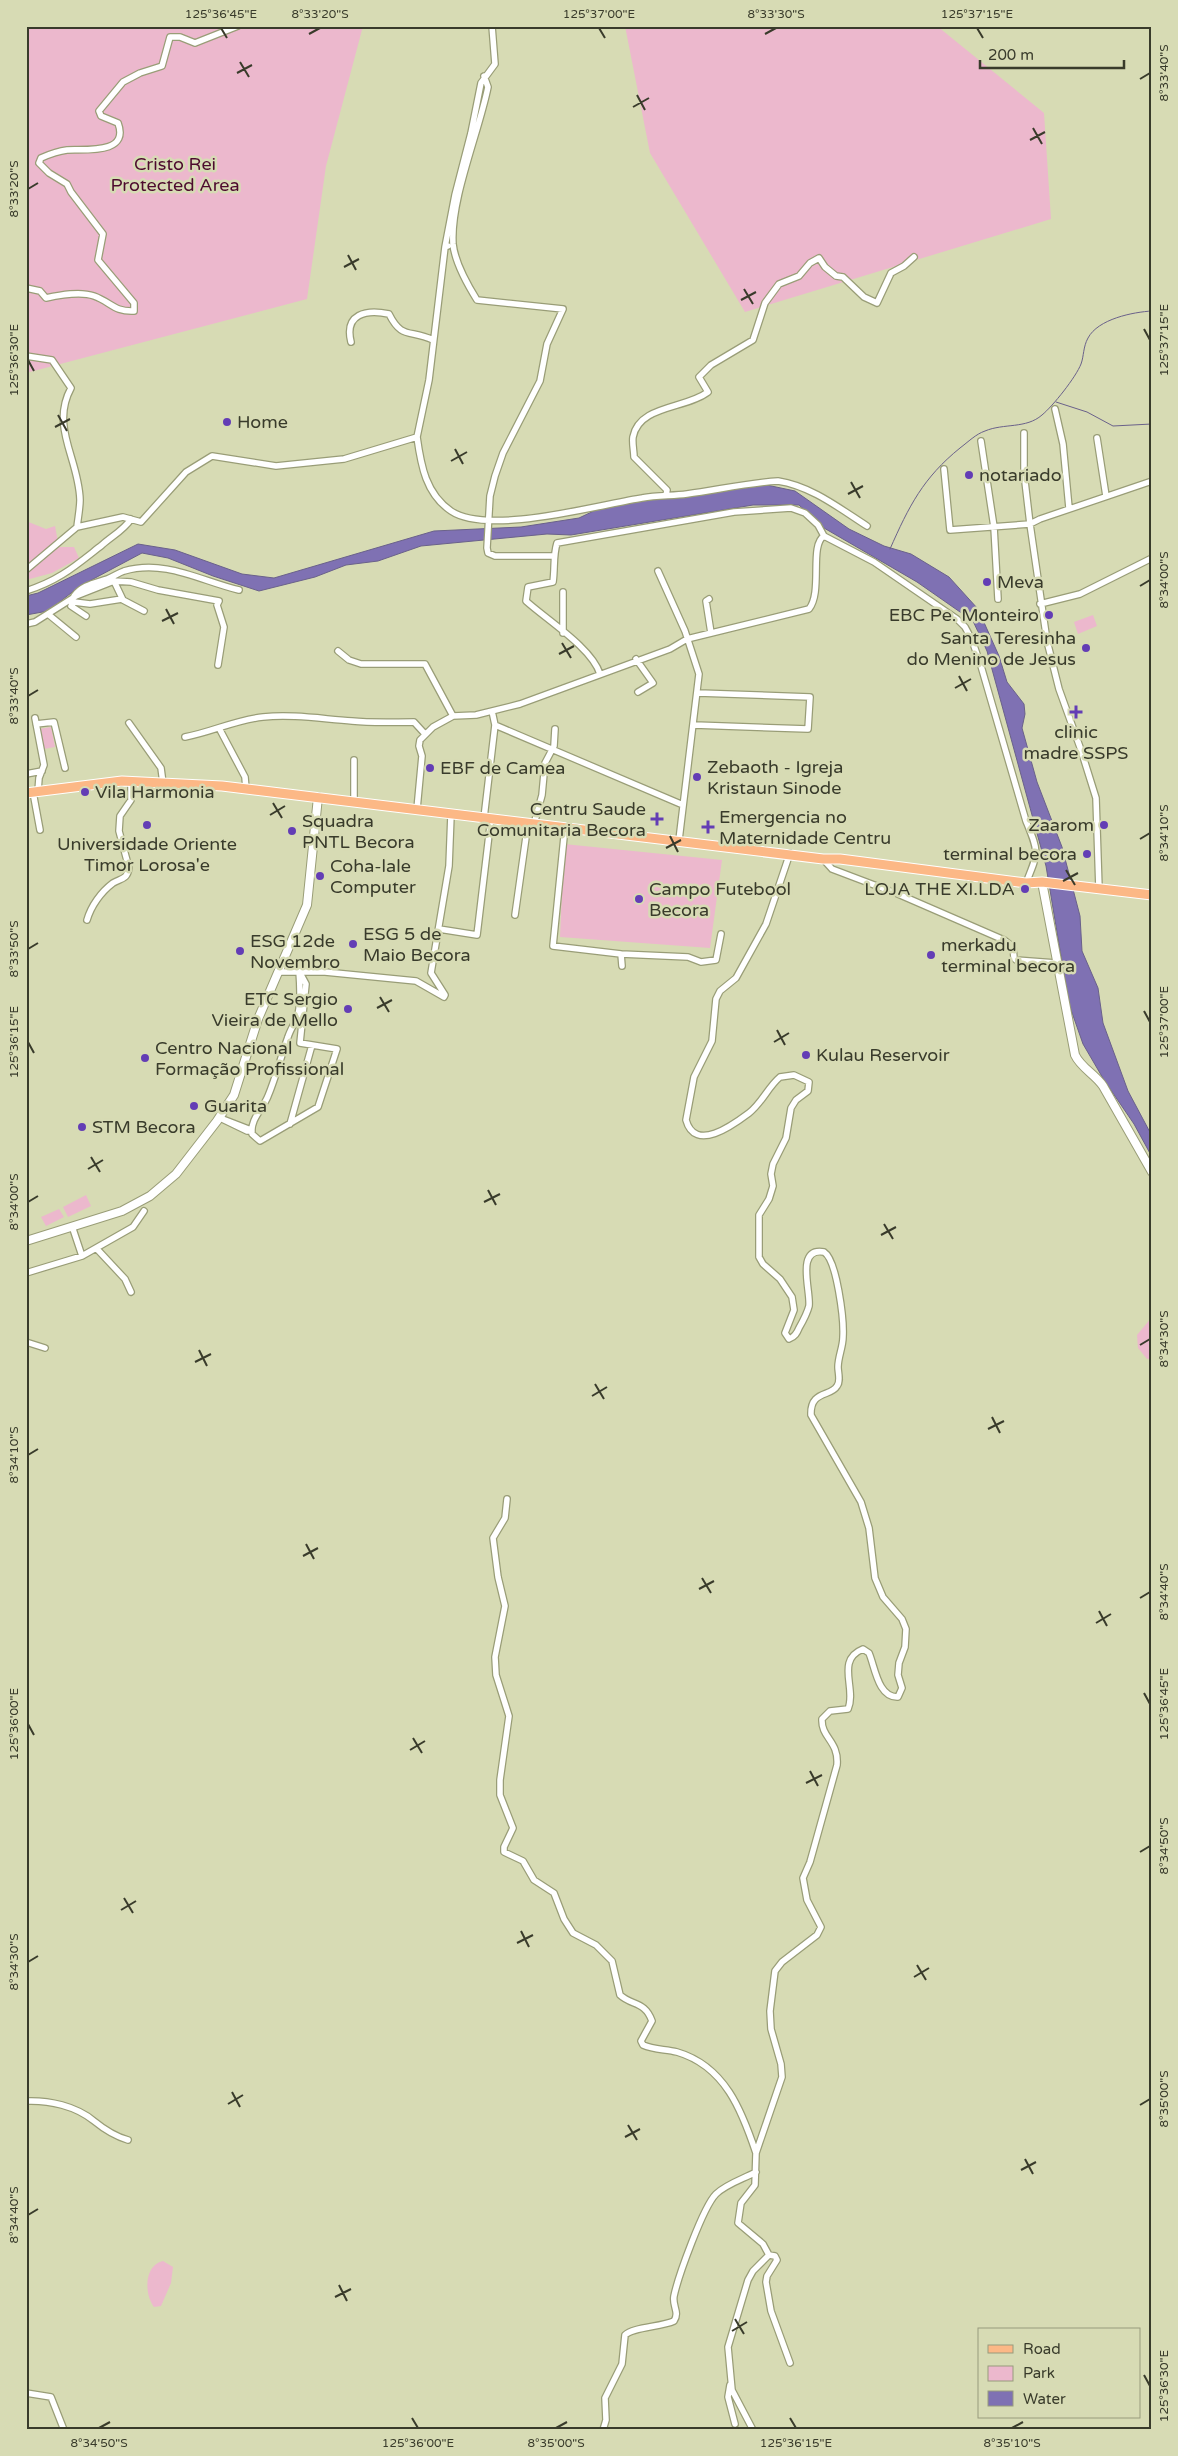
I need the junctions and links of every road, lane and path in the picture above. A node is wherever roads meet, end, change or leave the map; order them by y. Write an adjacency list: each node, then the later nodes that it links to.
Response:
1 (238, 26): 7 (street)
2 (492, 26): 3 (street)
3 (484, 76): 4 (street); 5 (street)
4 (454, 245): 5 (street); 22 (street)
5 (445, 247): 8 (street)
6 (914, 257): 18 (street)
7 (26, 288)
8 (433, 340): 9 (street); 13 (street)
9 (351, 342)
10 (26, 356): 25 (street)
11 (1055, 409): 20 (street)
12 (1024, 433): 23 (street)
13 (417, 438): 21 (street); 22 (street)
14 (1097, 438): 19 (street)
15 (981, 441): 26 (street)
16 (944, 469): 26 (street)
17 (1152, 481): 19 (street)
18 (666, 495): 22 (street); 24 (street)
19 (1106, 496): 20 (street)
20 (1069, 508): 23 (street)
21 (131, 519): 25 (street); 34 (street)
22 (488, 524): 28 (street)
23 (1030, 524): 26 (street); 39 (street)
24 (867, 526)
25 (77, 527): 30 (street)
26 (994, 527): 38 (street)
27 (824, 536): 28 (street); 45 (street); 84 (street)
28 (554, 556): 44 (street)
29 (1152, 558): 39 (street)
30 (26, 570)
31 (658, 571): 47 (street)
32 (113, 579): 33 (street); 37 (street); 41 (street); 50 (street)
33 (239, 590)
34 (26, 591)
35 (563, 592): 44 (street)
36 (709, 598): 45 (street)
37 (122, 599): 40 (street); 42 (street)
38 (998, 599)
39 (1040, 604): 86 (street)
40 (144, 611)
41 (48, 614): 43 (street); 46 (street)
42 (86, 616)
43 (26, 624)
44 (563, 633): 51 (street)
45 (711, 633): 47 (street)
46 (76, 637)
47 (687, 639): 49 (street); 53 (street)
48 (338, 651): 55 (street)
49 (636, 659): 51 (street); 52 (street)
50 (218, 665)
51 (600, 674): 54 (street)
52 (638, 692)
53 (698, 693): 58 (street); 58 (street)
54 (492, 711): 55 (street); 57 (street)
55 (453, 716): 61 (street)
56 (129, 723): 69 (street)
57 (495, 725): 63 (street); 77 (street)
58 (694, 725): 74 (street)
59 (219, 728): 61 (street); 62 (street); 70 (street)
60 (555, 729): 63 (street)
61 (425, 734): 75 (street)
62 (185, 737)
63 (553, 750): 74 (street); 78 (street)
64 (354, 760): 73 (street)
65 (65, 768): 66 (street)
66 (42, 771): 67 (street); 71 (street)
67 (26, 774)
68 (132, 781): 69 (main road); 71 (main road); 89 (street)
69 (163, 783): 70 (main road)
70 (246, 789): 72 (main road)
71 (32, 792): 80 (street)
72 (318, 798): 73 (main road); 96 (street)
73 (354, 802): 75 (main road)
74 (684, 805): 81 (street)
75 (417, 809): 76 (main road)
76 (451, 815): 77 (main road); 90 (street)
77 (488, 818): 78 (main road); 90 (street)
78 (531, 823): 79 (main road); 88 (street)
79 (565, 827): 81 (main road); 92 (street)
80 (40, 830)
81 (680, 840): 82 (main road)
82 (790, 853): 83 (main road); 112 (street)
83 (823, 859): 84 (main road); 93 (street)
84 (1026, 882): 85 (main road)
85 (1045, 883): 86 (main road); 93 (street)
86 (1094, 889): 87 (main road)
87 (1152, 895)
88 (515, 915)
89 (87, 920)
90 (439, 929): 95 (street)
91 (721, 934): 92 (street)
92 (621, 954): 94 (street)
93 (1056, 963): 99 (street)
94 (622, 966)
95 (299, 971): 96 (street); 97 (street); 98 (street)
96 (278, 972): 101 (street)
97 (312, 1045): 98 (street); 98 (street)
98 (290, 1124)
99 (1152, 1172)
100 (144, 1211): 103 (street)
101 (72, 1226): 102 (street); 104 (street)
102 (26, 1241)
103 (96, 1249): 104 (street); 106 (street)
104 (82, 1256): 105 (street)
105 (26, 1273)
106 (131, 1292)
107 (26, 1342): 108 (street)
108 (45, 1348)
109 (507, 1499): 112 (street)
110 (26, 2101): 111 (street)
111 (128, 2140)
112 (756, 2153): 113 (street)
113 (756, 2172): 114 (street); 120 (street)
114 (769, 2255): 115 (street); 116 (street)
115 (790, 2363)
116 (730, 2382): 118 (street); 121 (street)
117 (26, 2393): 119 (street)
118 (735, 2424)
119 (64, 2430)
120 (603, 2430)
121 (753, 2430)

